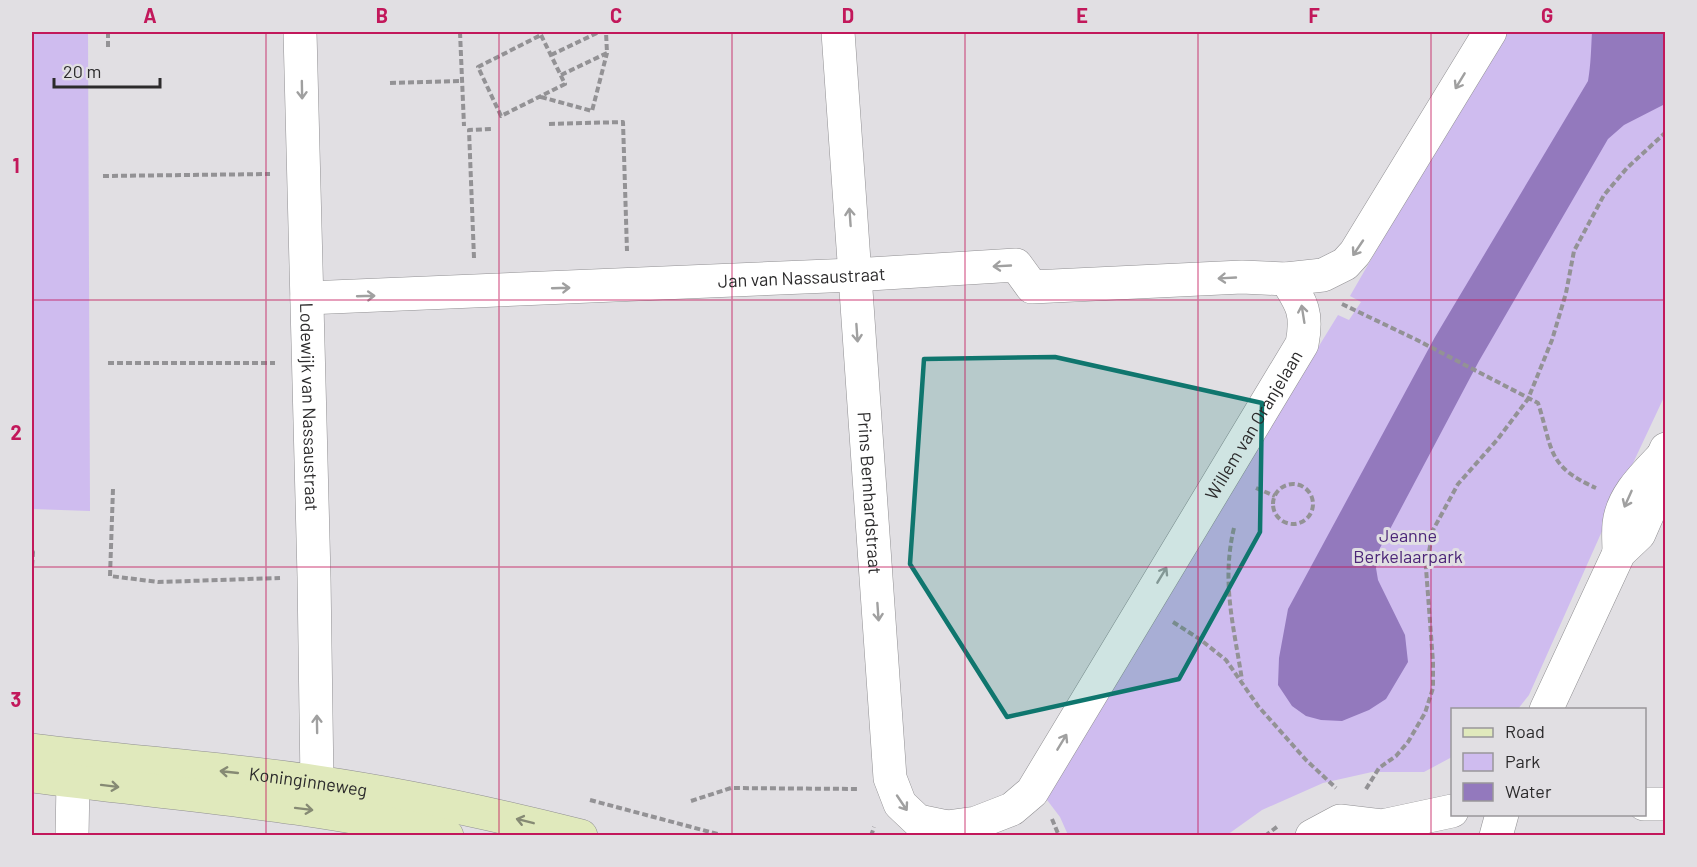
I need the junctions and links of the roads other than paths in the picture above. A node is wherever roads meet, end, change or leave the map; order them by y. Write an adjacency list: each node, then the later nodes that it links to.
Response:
1 (300, 32): 6 (street, Lodewijk van Nassaustraat, one-way to 6)
2 (838, 32): 4 (street, Prins Bernhardstraat, one-way to 2)
3 (1490, 32): 5 (street, one-way to 5)
4 (853, 275): 5 (street, Jan van Nassaustraat, one-way to 4); 6 (street, Jan van Nassaustraat, one-way to 4); 14 (street, Prins Bernhardstraat, one-way to 14)
5 (1286, 279): 14 (street, Willem van Oranjelaan, one-way to 5)
6 (307, 298): 13 (street, Lodewijk van Nassaustraat, one-way to 6)
7 (1664, 454): 8 (street); 8 (street, one-way to 8)
8 (1619, 553): 9 (street)
9 (1547, 708)
10 (32, 750): 13 (main road, Koninginneweg, one-way to 10)
11 (32, 776): 12 (main road, Koninginneweg)
12 (73, 782): 19 (main road, Koninginneweg, one-way to 19); 21 (street)
13 (317, 782): 23 (main road, Koninginneweg, one-way to 13)
14 (1032, 792)
15 (1646, 804): 16 (street)
16 (1665, 804)
17 (1451, 811): 20 (street)
18 (1501, 816): 25 (street)
19 (401, 830): 22 (main road, Koninginneweg)
20 (1375, 831): 24 (street)
21 (72, 836)
22 (447, 836)
23 (581, 836)
24 (1312, 836)
25 (1496, 836)

